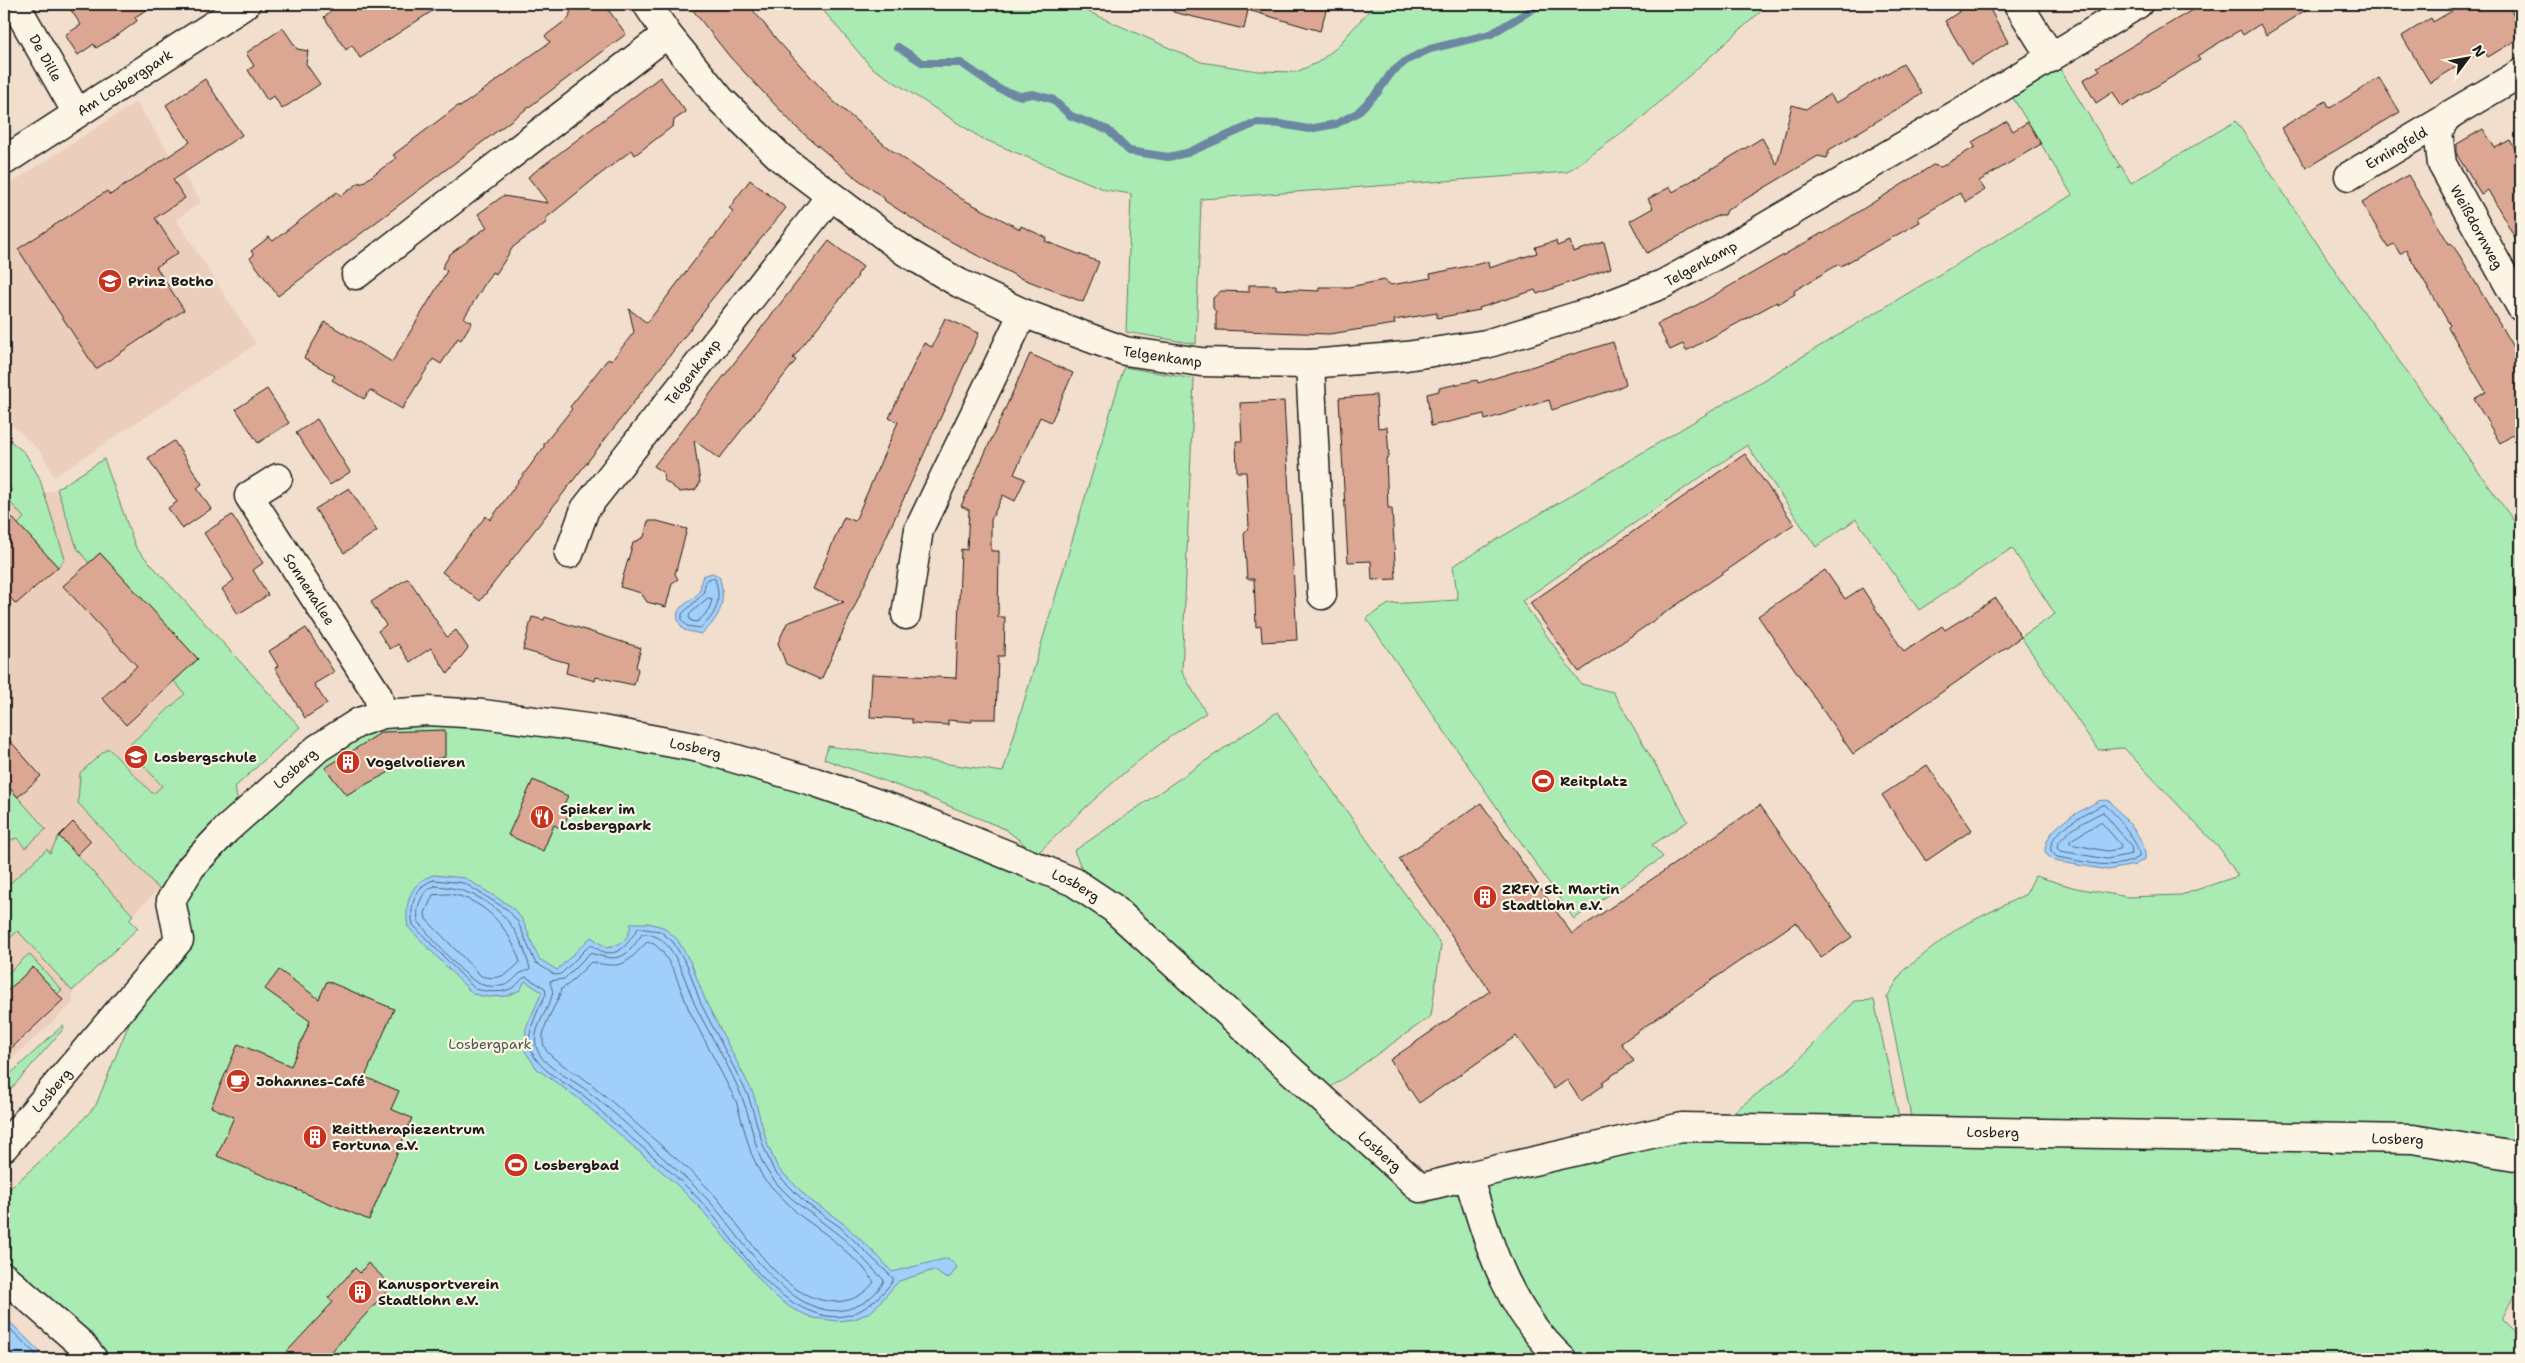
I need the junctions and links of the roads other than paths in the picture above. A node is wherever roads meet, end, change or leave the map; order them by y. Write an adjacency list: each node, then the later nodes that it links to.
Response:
1 (15, 4): 9 (street, De Dille)
2 (246, 4): 9 (street, Am Losbergpark)
3 (647, 4): 6 (street, Telgenkamp)
4 (2018, 4): 7 (street)
5 (2138, 4): 7 (street, Telgenkamp)
6 (667, 34): 13 (street, Telgenkamp); 14 (street)
7 (2051, 57): 17 (street, Telgenkamp)
8 (2521, 73): 10 (street, Erningfeld)
9 (77, 113): 11 (street, Am Losbergpark)
10 (2441, 131): 12 (street, Erningfeld); 15 (street, Weißdornweg)
11 (4, 161)
12 (2349, 176)
13 (830, 197): 16 (street, Telgenkamp); 19 (street, Telgenkamp)
14 (356, 275)
15 (2521, 307)
16 (1023, 313): 17 (street, Telgenkamp); 21 (street)
17 (1310, 364): 20 (street)
18 (278, 478): 22 (street, Sonnenallee)
19 (569, 554)
20 (1322, 594)
21 (906, 615)
22 (383, 714): 23 (street, Losberg); 25 (street, Losberg)
23 (4, 1148)
24 (2521, 1157): 25 (street, Losberg)
25 (1468, 1176): 28 (street)
26 (4, 1277): 27 (street)
27 (94, 1359)
28 (1562, 1359)

